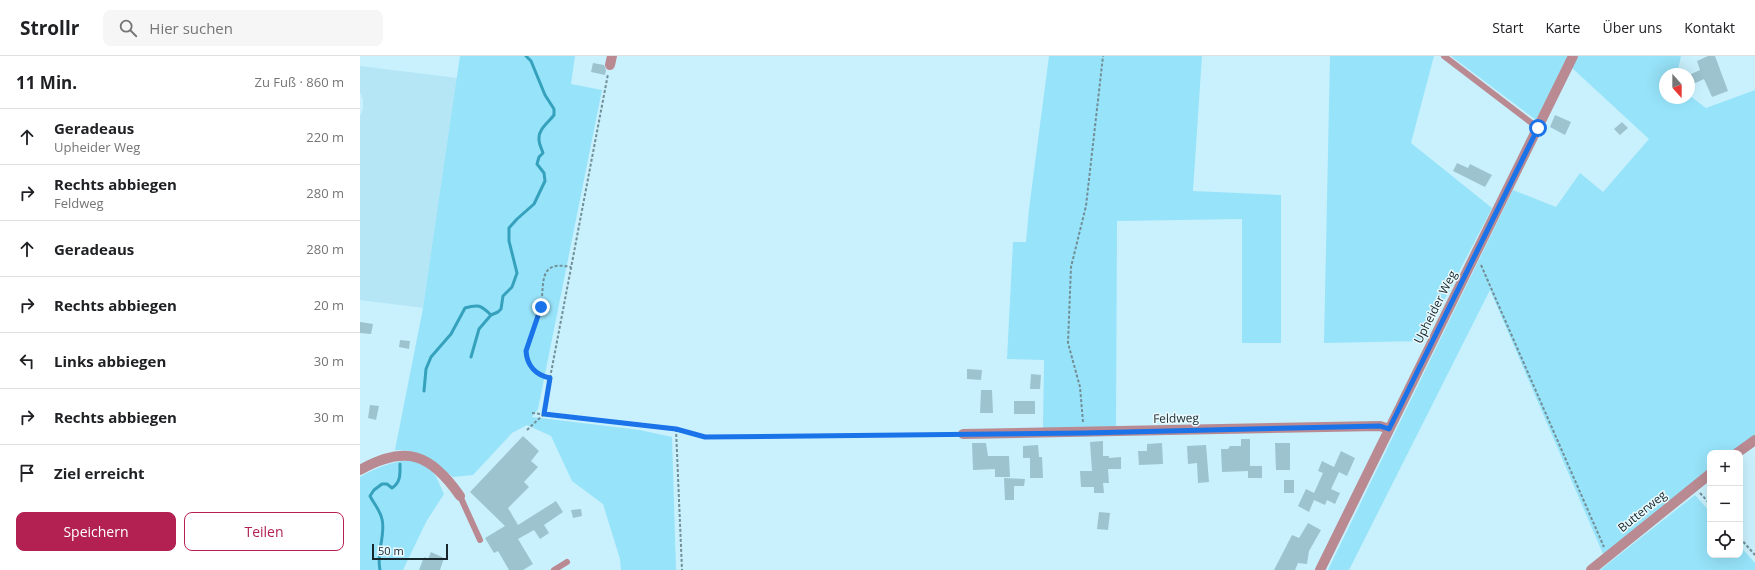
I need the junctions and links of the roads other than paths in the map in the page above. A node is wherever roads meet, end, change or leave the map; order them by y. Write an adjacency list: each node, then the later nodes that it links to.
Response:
1 (1444, 56): 3 (lane)
2 (1573, 56): 3 (street, Upheider Weg)
3 (1538, 128): 4 (street, Upheider Weg)
4 (1389, 429): 5 (street, Feldweg); 14 (street, Upheider Weg)
5 (963, 434)
6 (1755, 440): 7 (street)
7 (1741, 450)
8 (360, 470): 10 (street)
9 (1707, 476): 15 (street, Butterweg)
10 (460, 496): 11 (lane)
11 (480, 540)
12 (567, 562): 13 (lane)
13 (554, 570)
14 (1320, 570)
15 (1591, 570)

